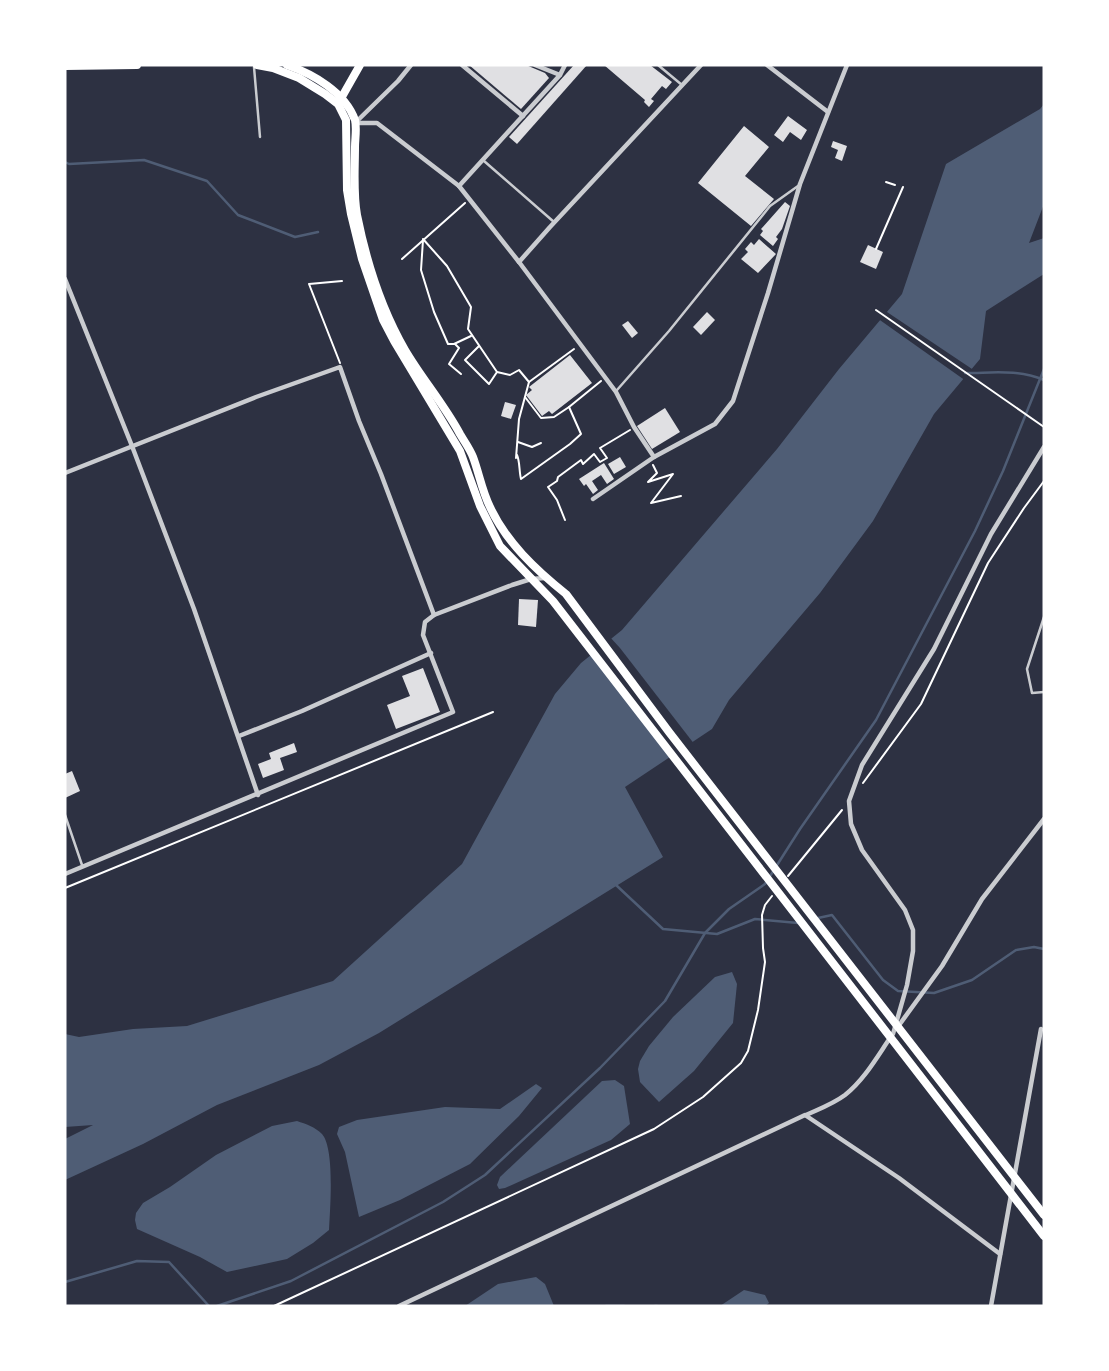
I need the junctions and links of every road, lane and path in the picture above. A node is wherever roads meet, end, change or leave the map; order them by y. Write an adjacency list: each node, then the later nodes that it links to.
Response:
1 (81, 65): 2 (main road); 14 (main road)
2 (137, 65)
3 (256, 65): 17 (main road); 22 (lane)
4 (287, 65): 17 (main road)
5 (360, 65): 17 (main road)
6 (411, 65): 20 (street)
7 (462, 65): 19 (street)
8 (535, 65): 15 (street)
9 (565, 65): 15 (street)
10 (658, 65): 16 (lane)
11 (701, 65): 16 (street)
12 (767, 65): 18 (street)
13 (847, 65): 18 (street)
14 (65, 66)
15 (560, 75): 19 (street)
16 (682, 85): 30 (street)
17 (339, 102): 20 (main road); 21 (main road)
18 (828, 112): 25 (street)
19 (523, 116): 23 (street)
20 (356, 123): 21 (street); 27 (street); 61 (main road)
21 (346, 128): 62 (main road)
22 (260, 137)
23 (484, 161): 27 (street); 30 (lane)
24 (886, 182): 26 (path)
25 (800, 184): 47 (lane); 56 (street)
26 (895, 185)
27 (459, 186): 29 (street)
28 (903, 187): 32 (path)
29 (468, 200): 31 (path); 34 (street)
30 (554, 222): 34 (street)
31 (423, 239): 33 (path); 38 (path); 39 (path)
32 (876, 249)
33 (402, 258)
34 (519, 262): 40 (street)
35 (65, 279): 54 (street)
36 (342, 281): 42 (path)
37 (876, 310): 50 (path)
38 (472, 335): 39 (path); 41 (path)
39 (454, 344): 44 (path)
40 (581, 344): 45 (street); 46 (path)
41 (479, 346): 43 (path); 43 (path)
42 (340, 367): 54 (street); 63 (street)
43 (497, 372): 46 (path)
44 (461, 374)
45 (605, 378): 47 (street); 49 (path)
46 (529, 382): 48 (path)
47 (616, 392): 51 (street)
48 (525, 397): 49 (path); 52 (path)
49 (569, 407): 52 (path)
50 (1044, 427)
51 (634, 428): 56 (street); 60 (path)
52 (517, 442): 53 (path)
53 (541, 443)
54 (132, 446): 57 (street); 68 (street)
55 (1044, 447): 76 (street)
56 (654, 457): 58 (path); 59 (street)
57 (65, 472)
58 (681, 496)
59 (593, 499)
60 (565, 520)
61 (546, 578): 62 (street); 79 (main road)
62 (531, 579): 63 (street); 80 (main road)
63 (434, 615): 65 (street)
64 (1044, 617): 66 (lane)
65 (430, 653): 68 (street); 69 (street)
66 (1044, 692)
67 (493, 712): 74 (path)
68 (239, 736): 69 (street)
69 (258, 794): 72 (street)
70 (65, 815): 72 (lane)
71 (1044, 819): 76 (street)
72 (83, 866): 73 (street)
73 (65, 874)
74 (65, 888)
75 (762, 915): 82 (path)
76 (893, 1034): 78 (street)
77 (1044, 1038): 81 (street)
78 (805, 1115): 81 (street); 83 (street)
79 (1044, 1215)
80 (1044, 1236)
81 (1000, 1254): 84 (street)
82 (274, 1306)
83 (399, 1306)
84 (991, 1306)

